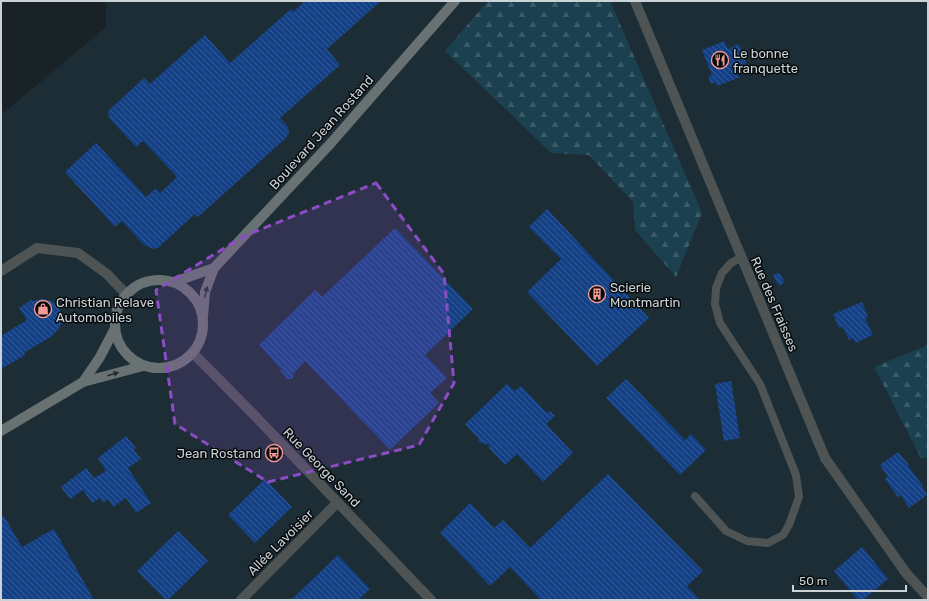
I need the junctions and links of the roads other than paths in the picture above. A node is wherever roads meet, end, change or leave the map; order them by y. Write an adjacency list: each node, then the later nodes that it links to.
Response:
1 (451, 1): 4 (main road, Boulevard Jean Rostand)
2 (456, 1): 4 (main road, Boulevard Jean Rostand)
3 (635, 1): 5 (street, Rue des Fraisses)
4 (445, 11): 6 (main road, Boulevard Jean Rostand)
5 (742, 257): 16 (lane); 18 (street, Rue des Fraisses)
6 (214, 268): 8 (main road); 10 (main road, one-way to 6)
7 (1, 271): 9 (street)
8 (174, 282): 9 (main road); 10 (main road)
9 (126, 294): 11 (main road)
10 (203, 316): 12 (main road)
11 (114, 330): 13 (main road); 14 (main road)
12 (193, 353): 13 (main road); 17 (street, Rue George Sand)
13 (143, 366): 14 (main road, one-way to 13)
14 (83, 382): 15 (main road)
15 (1, 431)
16 (695, 496)
17 (337, 503): 19 (street, Allée Lavoisier); 20 (street, Rue George Sand)
18 (928, 597)
19 (241, 600)
20 (431, 600)

